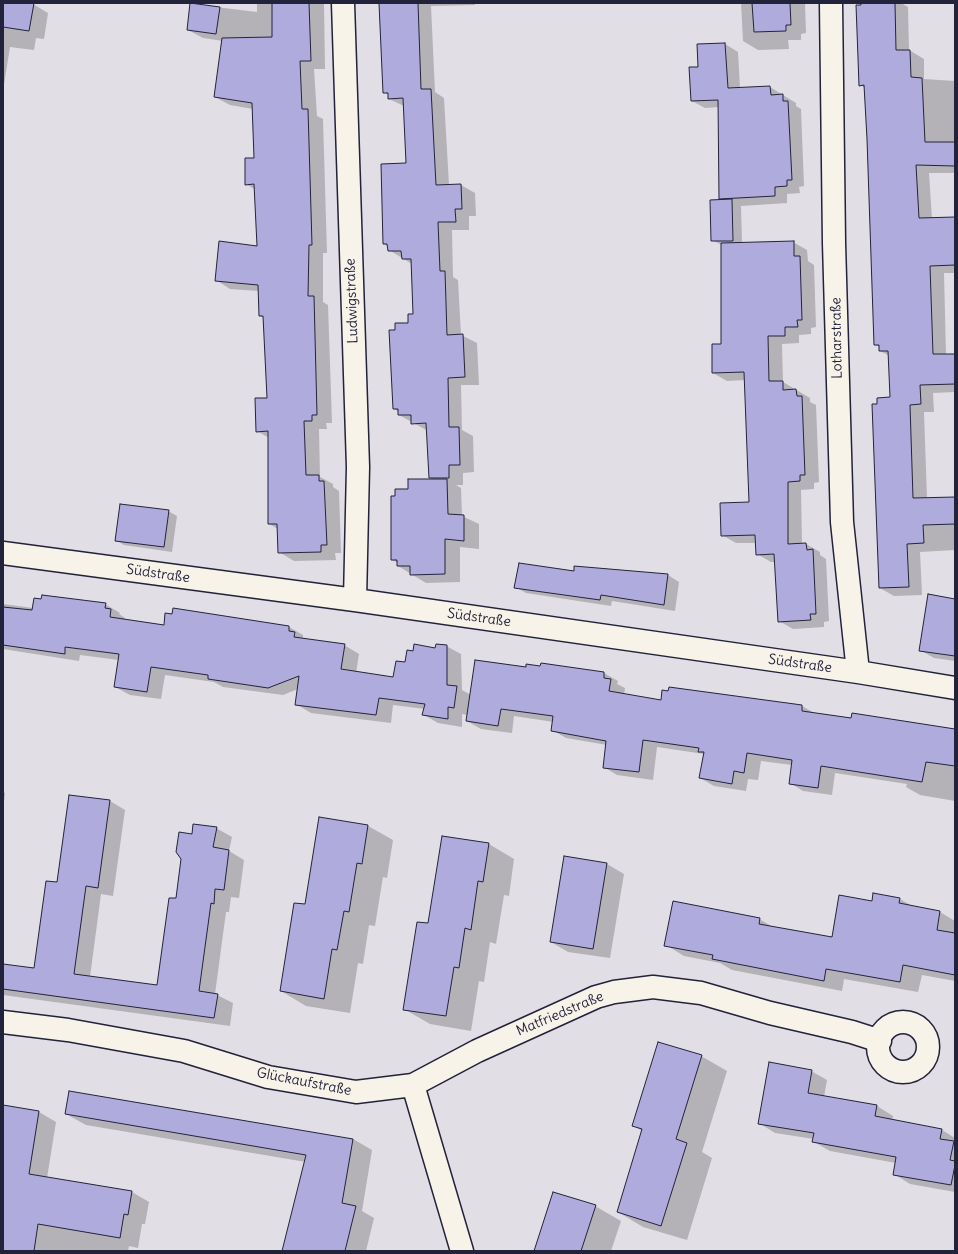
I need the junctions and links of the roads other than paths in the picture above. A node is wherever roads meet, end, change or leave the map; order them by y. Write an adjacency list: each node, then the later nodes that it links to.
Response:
1 (343, 3): 4 (street, Ludwigstraße)
2 (831, 3): 5 (street, Lotharstraße)
3 (3, 553): 4 (street, Südstraße)
4 (355, 600): 5 (street, Südstraße)
5 (858, 672): 6 (street, Südstraße)
6 (955, 688)
7 (3, 1022): 9 (street, Glückaufstraße)
8 (880, 1041): 9 (street, Matfriedstraße)
9 (413, 1085): 10 (street)
10 (462, 1251)

